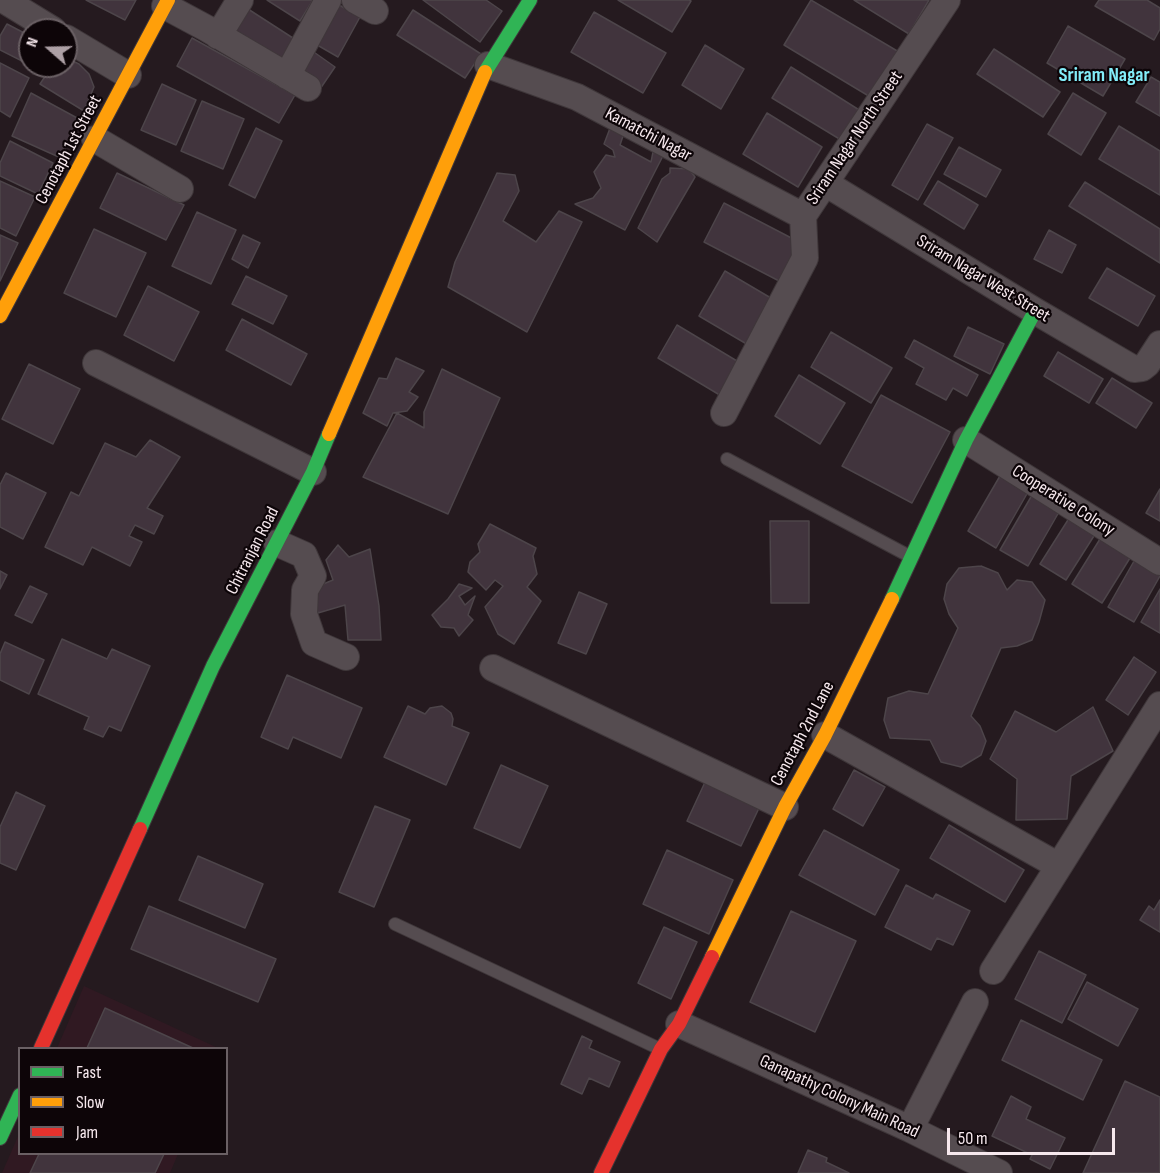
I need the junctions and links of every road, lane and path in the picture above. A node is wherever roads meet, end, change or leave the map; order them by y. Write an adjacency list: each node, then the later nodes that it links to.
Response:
1 (4, 0): 7 (street)
2 (240, 0): 8 (street)
3 (328, 0): 8 (street)
4 (947, 0): 13 (street, Sriram Nagar North Street)
5 (166, 3): 8 (street); 11 (street, Cenotaph 1st Street)
6 (520, 3): 10 (street, Chitranjan Road)
7 (33, 18)
8 (218, 36)
9 (78, 45): 11 (street)
10 (488, 65): 15 (street, Kamatchi Nagar); 23 (street, Chitranjan Road)
11 (128, 75): 12 (street, Cenotaph 1st Street)
12 (95, 139): 14 (street); 17 (street, Cenotaph 1st Street)
13 (825, 183): 15 (street, Sriram Nagar North Street); 16 (street, Sriram Nagar West Street)
14 (180, 189)
15 (803, 216): 20 (street, Sriram Nagar North Street)
16 (1035, 311): 18 (street, Sriram Nagar West Street); 21 (street, Cenotaph 2nd Lane)
17 (0, 316)
18 (1160, 344)
19 (96, 363): 23 (street)
20 (724, 413)
21 (966, 440): 25 (street, Cenotaph 2nd Lane); 26 (street, Cooperative Colony)
22 (727, 459): 25 (lane)
23 (313, 472): 24 (street, Chitranjan Road)
24 (277, 543): 27 (street); 37 (street, Chitranjan Road)
25 (912, 558): 30 (street, Cenotaph 2nd Lane)
26 (1160, 562)
27 (346, 657)
28 (493, 668): 31 (street)
29 (1160, 705): 32 (street)
30 (825, 735): 31 (street, Cenotaph 2nd Lane); 32 (street)
31 (785, 807): 36 (street, Cenotaph 2nd Lane)
32 (1059, 866): 34 (street)
33 (395, 924): 38 (lane)
34 (993, 971)
35 (975, 1002): 40 (street)
36 (679, 1024): 38 (street, Cenotaph 2nd Lane); 40 (street, Ganapathy Colony Main Road)
37 (41, 1047)
38 (662, 1049): 42 (street, Cenotaph 2nd Lane)
39 (18, 1099): 41 (street)
40 (910, 1129): 43 (street, Ganapathy Colony Main Road)
41 (0, 1138)
42 (601, 1173)
43 (999, 1173)

